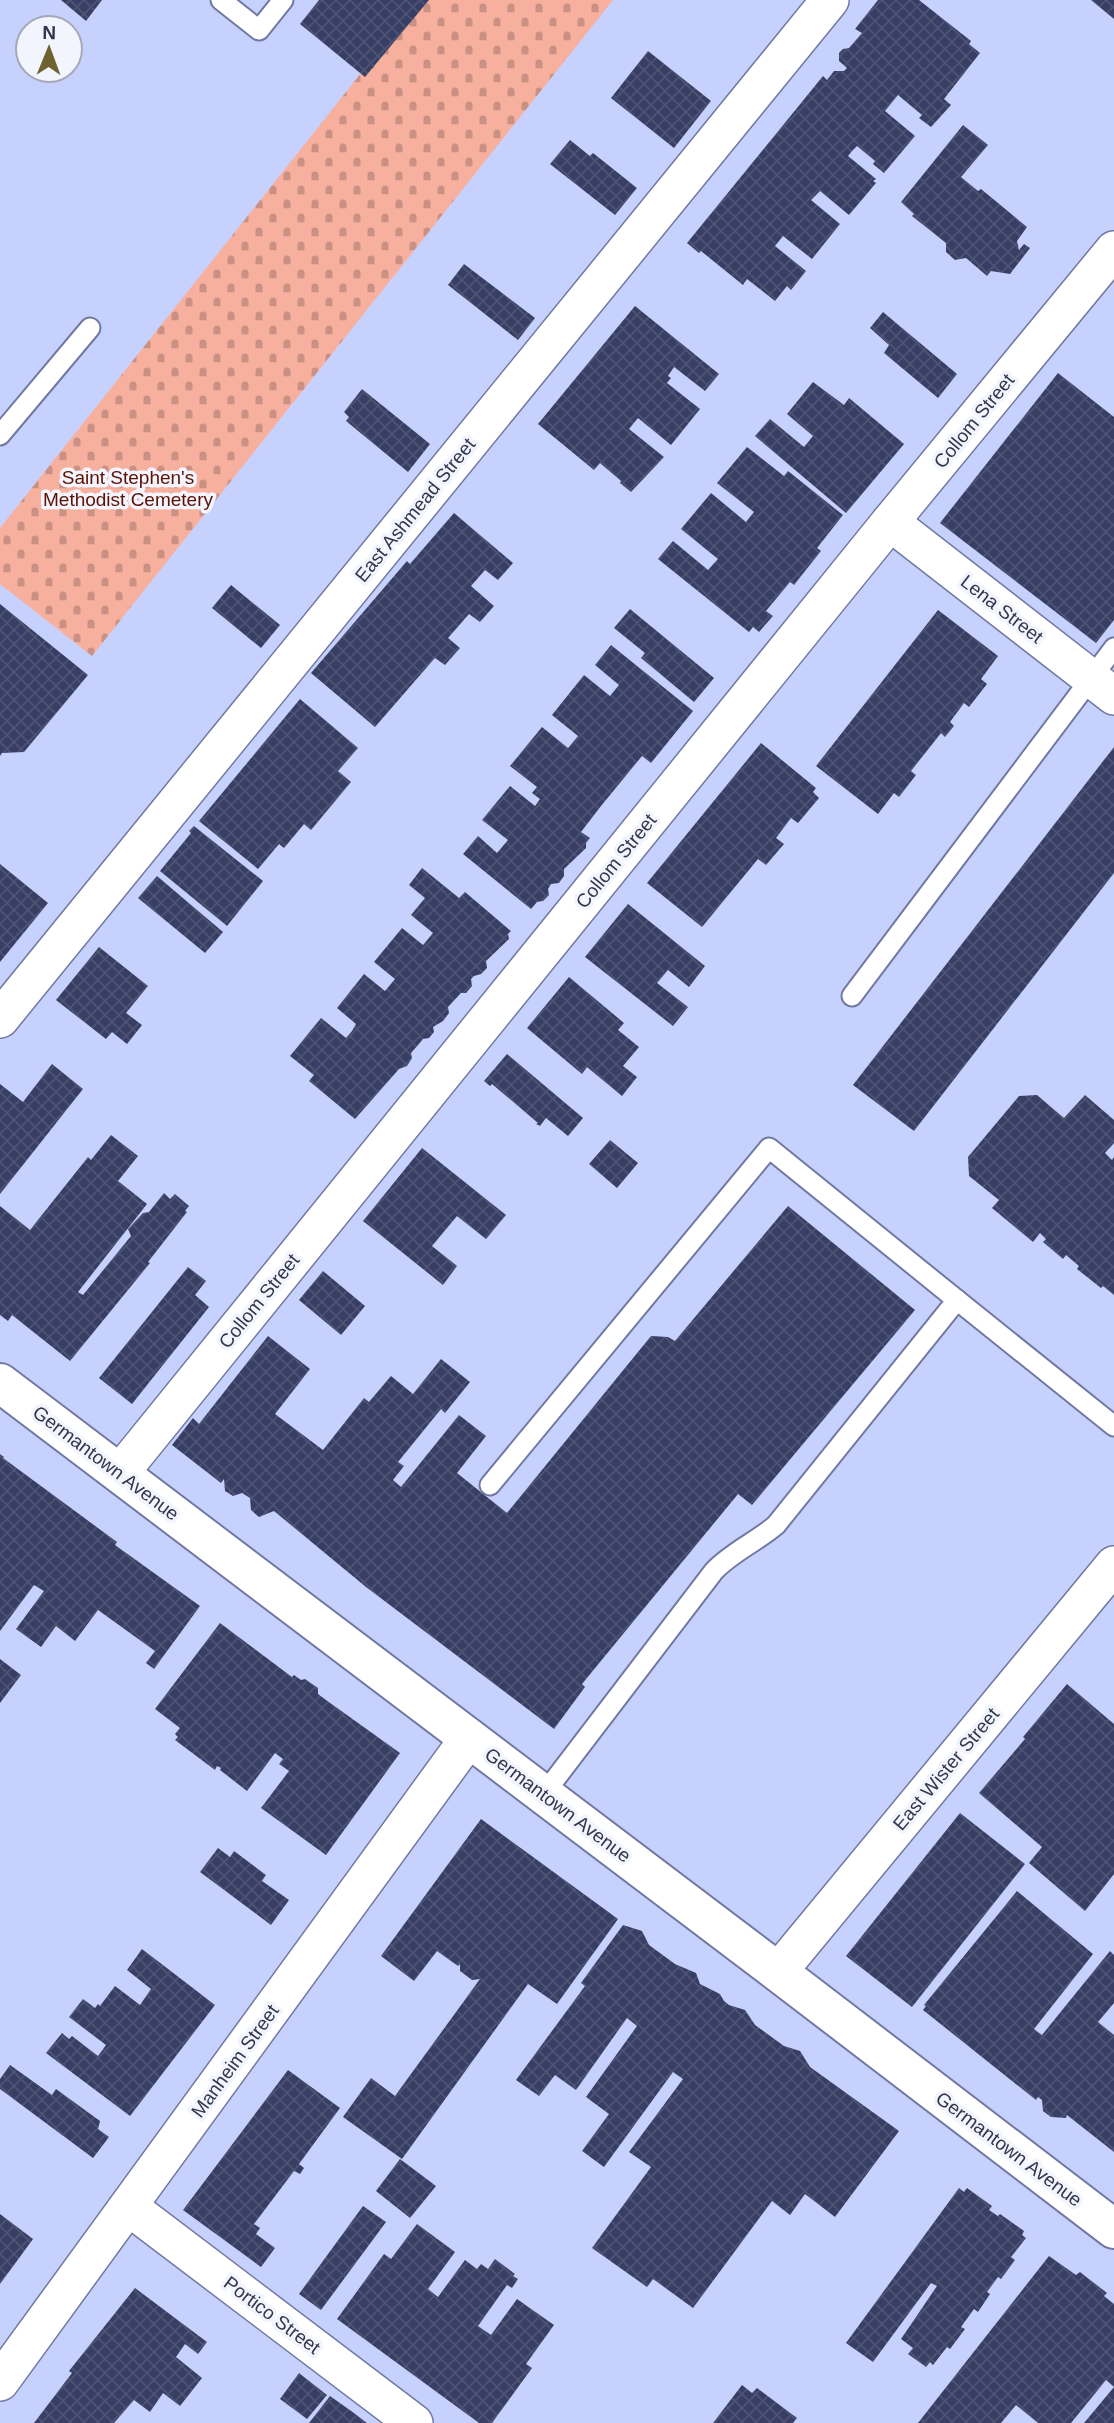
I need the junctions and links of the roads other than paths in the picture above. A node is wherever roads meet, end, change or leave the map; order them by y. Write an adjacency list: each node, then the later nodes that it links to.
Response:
1 (221, 0): 2 (lane)
2 (283, 0)
3 (830, 0): 11 (street, East Ashmead Street)
4 (1114, 250): 7 (street, Collom Street)
5 (90, 328): 6 (lane)
6 (0, 435)
7 (890, 522): 9 (street, Lena Street); 15 (street, Collom Street)
8 (1114, 648): 9 (lane)
9 (1103, 687): 10 (lane)
10 (852, 996)
11 (0, 1019)
12 (957, 1300): 14 (lane); 16 (lane); 19 (lane)
13 (0, 1383): 15 (main road, Germantown Avenue)
14 (1114, 1426)
15 (120, 1473): 18 (main road, Germantown Avenue)
16 (490, 1485)
17 (1114, 1566): 20 (street, East Wister Street)
18 (469, 1738): 19 (main road, Germantown Avenue); 21 (street, Manheim Street)
19 (543, 1795): 20 (main road, Germantown Avenue)
20 (778, 1972): 22 (main road, Germantown Avenue)
21 (129, 2207): 23 (street, Manheim Street); 24 (street, Portico Street)
22 (1114, 2229)
23 (0, 2382)
24 (414, 2423)

